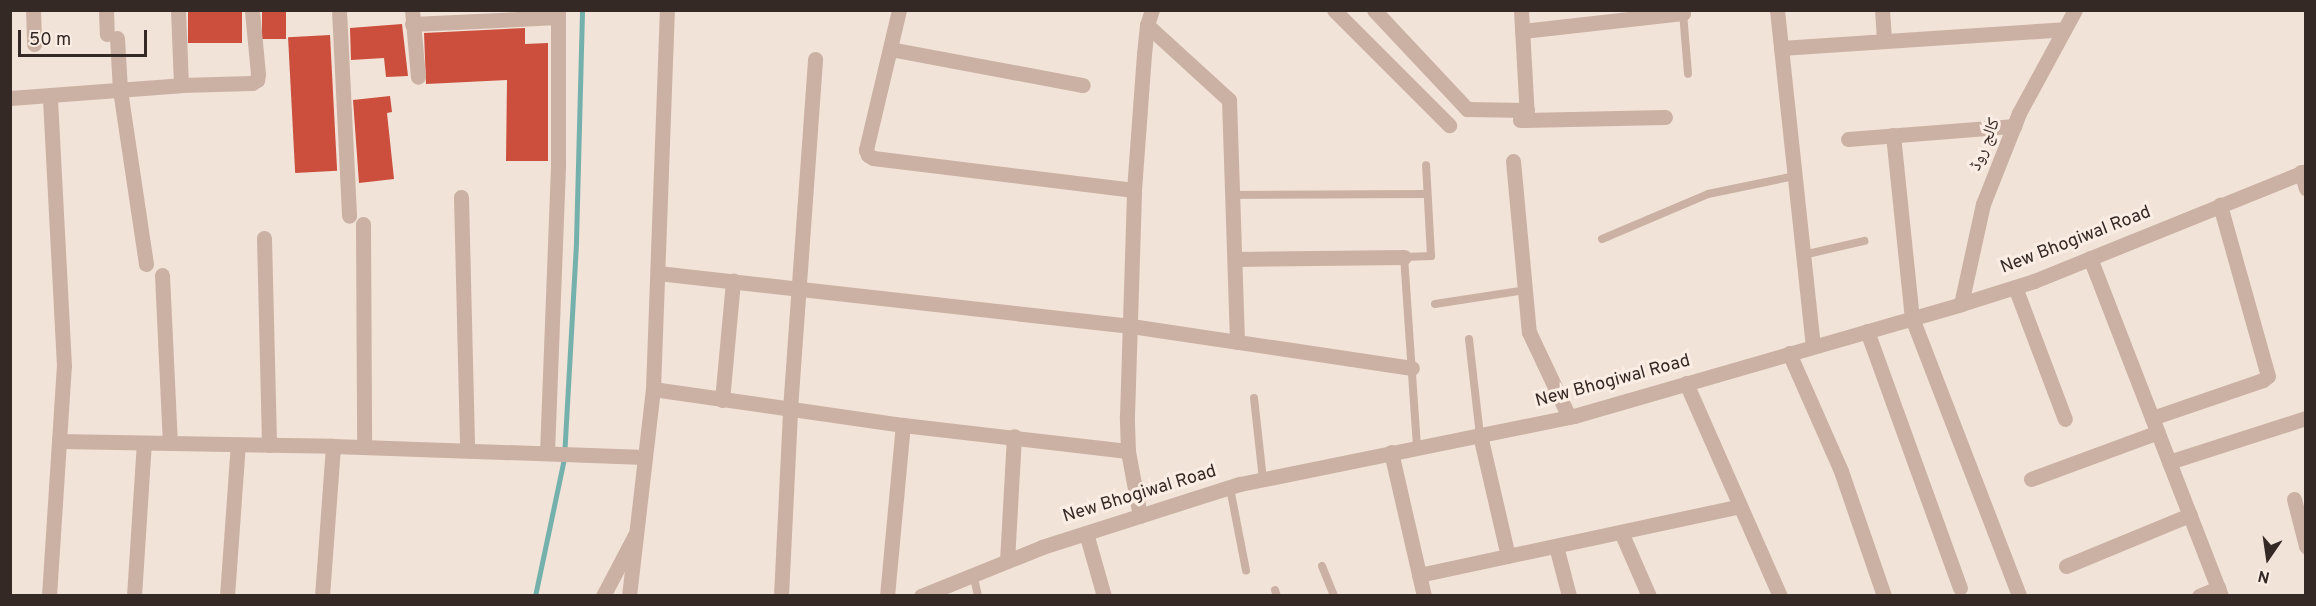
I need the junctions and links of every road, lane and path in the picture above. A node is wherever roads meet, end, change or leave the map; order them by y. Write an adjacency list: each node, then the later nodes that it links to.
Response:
1 (33, 10): 21 (street)
2 (106, 10): 29 (street)
3 (178, 10): 27 (street)
4 (252, 10): 27 (street)
5 (339, 10): 48 (street)
6 (667, 10): 58 (street)
7 (899, 10): 23 (street)
8 (1334, 10): 34 (street)
9 (1374, 10): 32 (street)
10 (1521, 10): 19 (street)
11 (1777, 10): 22 (street)
12 (1882, 10): 20 (street)
13 (2074, 10): 18 (street, کالج روڈ)
14 (1683, 12): 19 (street); 25 (lane)
15 (558, 14): 16 (street); 97 (street)
16 (412, 17): 26 (street)
17 (1150, 18): 43 (street); 45 (street)
18 (2064, 29): 20 (street); 35 (street, کالج روڈ)
19 (1522, 31): 32 (street)
20 (1884, 41): 22 (street)
21 (34, 44)
22 (1781, 48): 41 (street)
23 (890, 49): 28 (street); 43 (street)
24 (816, 59): 62 (street)
25 (1688, 74)
26 (418, 77)
27 (181, 85): 29 (street)
28 (1083, 85)
29 (120, 90): 30 (street); 57 (street)
30 (50, 96): 31 (street); 86 (street)
31 (10, 98)
32 (1525, 117): 33 (street)
33 (1665, 117)
34 (1449, 125)
35 (2014, 126): 36 (street); 65 (street, کالج روڈ)
36 (1893, 135): 37 (street); 66 (street)
37 (1848, 139)
38 (1513, 161): 63 (street)
39 (1426, 165): 44 (lane)
40 (2303, 171): 42 (street); 47 (street, New Bhogiwal Road)
41 (1795, 176): 51 (lane); 53 (street)
42 (2306, 188)
43 (1134, 190): 67 (street)
44 (1427, 194): 45 (lane); 54 (lane)
45 (1232, 195): 56 (street)
46 (461, 197): 94 (street)
47 (2220, 205): 55 (street, New Bhogiwal Road); 83 (street)
48 (349, 216)
49 (363, 224): 92 (street)
50 (264, 238): 90 (street)
51 (1602, 239)
52 (1864, 241): 53 (lane)
53 (1803, 255): 71 (street)
54 (1404, 257): 56 (street); 73 (lane)
55 (2090, 258): 61 (street, New Bhogiwal Road); 83 (street)
56 (1235, 259): 70 (street)
57 (146, 264)
58 (658, 273): 60 (street); 75 (street)
59 (162, 274): 88 (street)
60 (733, 281): 62 (street); 77 (street)
61 (2015, 287): 65 (street, New Bhogiwal Road); 81 (street)
62 (799, 290): 67 (street); 78 (street)
63 (1525, 290): 64 (lane); 79 (street)
64 (1435, 304)
65 (1961, 304): 66 (street, New Bhogiwal Road)
66 (1912, 318): 68 (street, New Bhogiwal Road); 138 (street)
67 (1131, 326): 70 (street); 95 (street)
68 (1867, 331): 71 (street, New Bhogiwal Road); 119 (street)
69 (1469, 339): 84 (lane)
70 (1237, 342): 73 (street)
71 (1814, 346): 72 (street, New Bhogiwal Road)
72 (1789, 353): 74 (street, New Bhogiwal Road); 137 (street)
73 (1412, 368): 93 (lane)
74 (1686, 383): 79 (street, New Bhogiwal Road); 104 (street)
75 (653, 389): 77 (street); 98 (street)
76 (1254, 398): 101 (lane)
77 (722, 400): 78 (street)
78 (790, 409): 82 (street); 129 (street)
79 (1569, 417): 84 (street, New Bhogiwal Road)
80 (2306, 418): 99 (street)
81 (2065, 419)
82 (903, 425): 85 (street); 130 (street)
83 (2155, 425): 99 (street); 100 (street)
84 (1480, 435): 93 (street, New Bhogiwal Road); 112 (street)
85 (1014, 436): 95 (street); 113 (street)
86 (59, 441): 87 (street); 123 (street)
87 (144, 443): 88 (street); 124 (street)
88 (170, 443): 89 (street)
89 (238, 444): 90 (street); 125 (street)
90 (269, 445): 91 (street)
91 (333, 446): 92 (street); 126 (street)
92 (364, 447): 94 (street)
93 (1417, 447): 96 (street, New Bhogiwal Road)
94 (467, 450): 97 (street)
95 (1128, 451): 106 (street)
96 (1391, 452): 101 (street, New Bhogiwal Road); 118 (street)
97 (551, 454): 98 (street)
98 (645, 457): 109 (street)
99 (2169, 462): 105 (street)
100 (2031, 479)
101 (1263, 480): 102 (street, New Bhogiwal Road)
102 (1230, 488): 106 (street, New Bhogiwal Road); 116 (lane)
103 (2294, 499): 111 (street)
104 (1740, 506): 107 (street); 122 (street)
105 (2190, 515): 115 (street); 120 (street)
106 (1140, 516): 108 (street, New Bhogiwal Road)
107 (1621, 532): 110 (street); 136 (street)
108 (1086, 533): 113 (street, New Bhogiwal Road); 132 (street)
109 (635, 535): 127 (street); 128 (street)
110 (1556, 546): 112 (street); 135 (street)
111 (2306, 546)
112 (1508, 556): 118 (street)
113 (1007, 561): 117 (street, New Bhogiwal Road)
114 (1322, 566): 133 (lane)
115 (2066, 566)
116 (1246, 570)
117 (973, 574): 121 (street, New Bhogiwal Road); 131 (lane)
118 (1419, 576): 134 (street)
119 (1960, 588)
120 (2219, 592): 139 (street)
121 (925, 595)
122 (1778, 595)
123 (49, 596)
124 (134, 596)
125 (226, 596)
126 (322, 596)
127 (603, 596)
128 (629, 596)
129 (781, 596)
130 (887, 596)
131 (978, 596)
132 (1104, 596)
133 (1334, 596)
134 (1424, 596)
135 (1569, 596)
136 (1649, 596)
137 (1884, 596)
138 (2019, 596)
139 (2199, 596)

